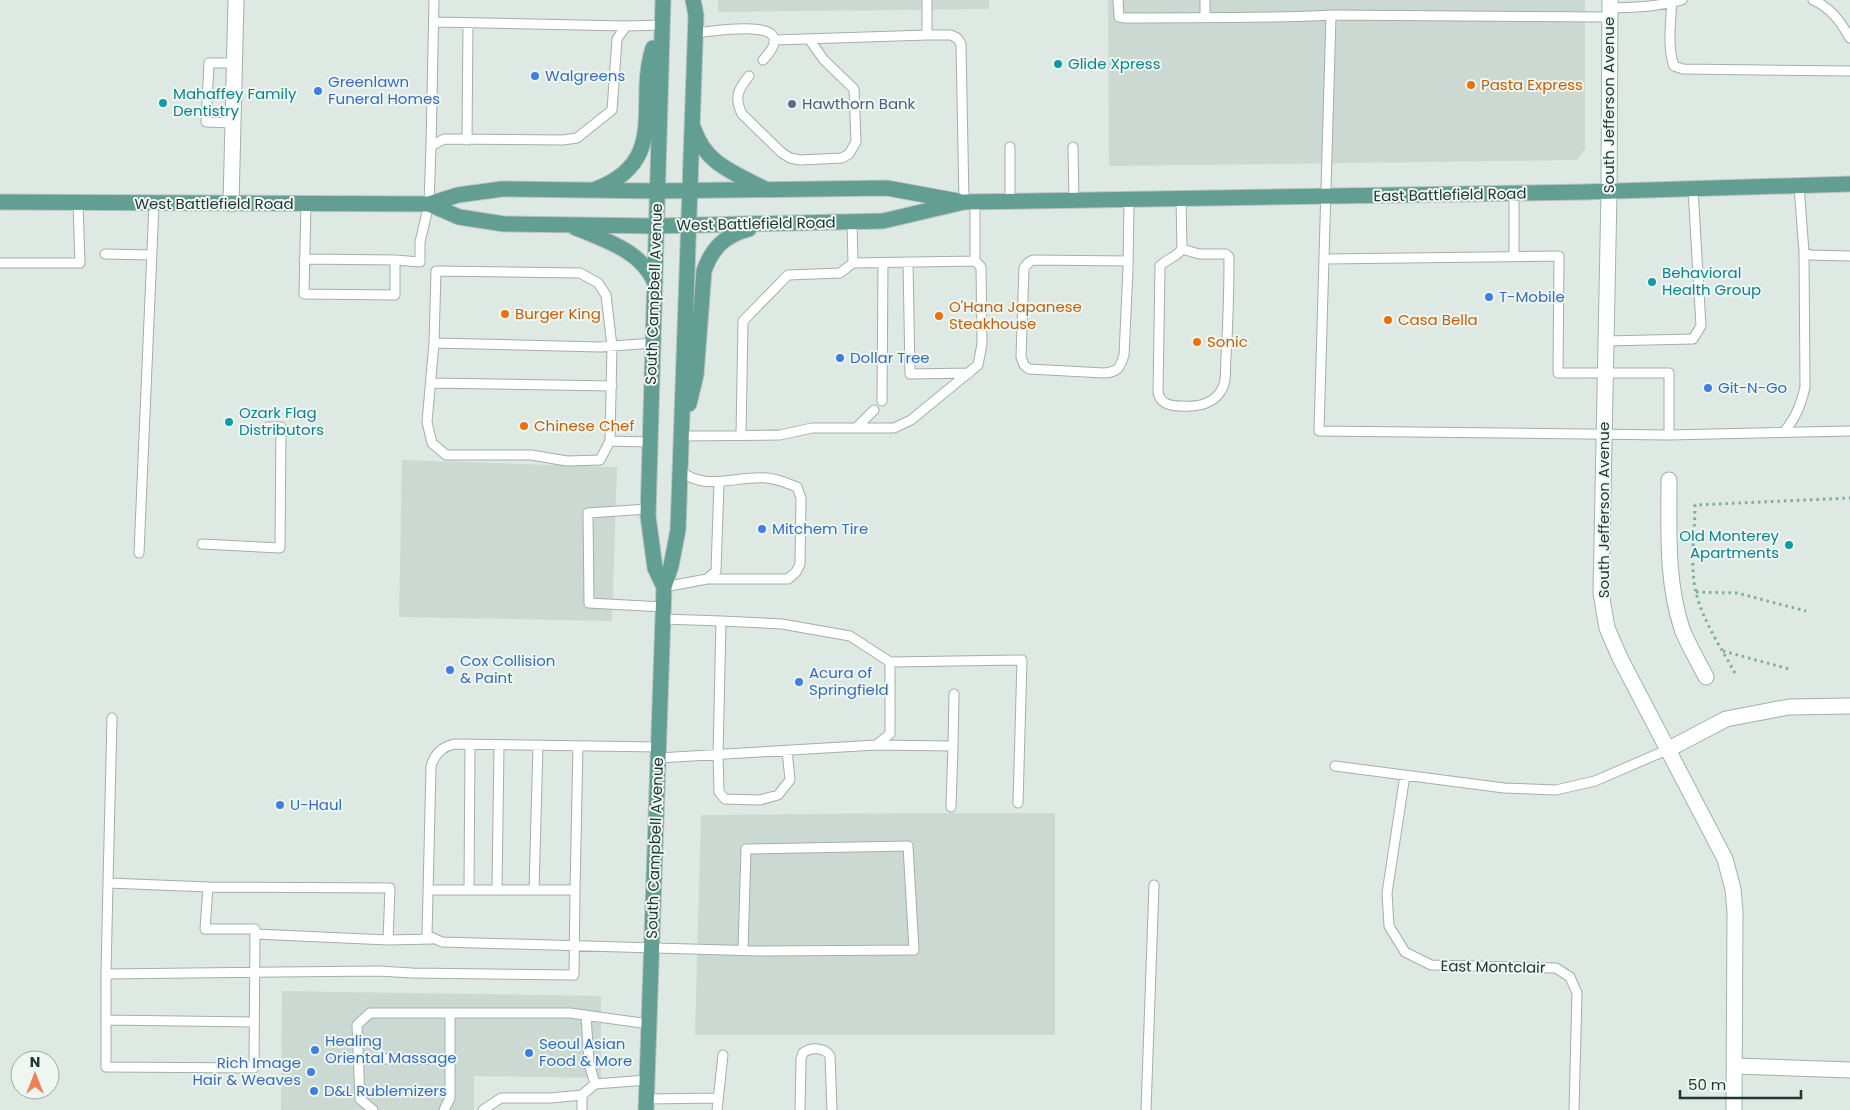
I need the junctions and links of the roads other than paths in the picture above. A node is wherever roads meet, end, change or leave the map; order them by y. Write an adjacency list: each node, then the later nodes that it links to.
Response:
1 (236, 0): 24 (street)
2 (434, 0): 14 (lane)
3 (663, 0): 16 (main road, South Campbell Avenue)
4 (694, 0): 18 (main road, South Campbell Avenue)
5 (927, 0): 19 (lane)
6 (1118, 0): 13 (lane)
7 (1205, 0): 13 (lane)
8 (1682, 0): 10 (lane)
9 (1813, 0): 20 (lane)
10 (1672, 2): 11 (lane); 25 (lane)
11 (1610, 8): 12 (lane); 40 (street, South Jefferson Avenue)
12 (1331, 15): 13 (lane); 42 (lane)
13 (1205, 16)
14 (434, 22): 15 (lane); 30 (lane)
15 (468, 23): 17 (lane); 29 (lane)
16 (661, 25): 17 (lane); 36 (main road); 38 (main road, South Campbell Avenue)
17 (626, 26): 29 (lane)
18 (695, 33): 22 (lane); 28 (main road, South Campbell Avenue)
19 (927, 35): 21 (lane); 47 (lane)
20 (1850, 38)
21 (809, 39): 22 (lane); 26 (lane)
22 (774, 40): 23 (lane)
23 (764, 60)
24 (235, 63): 27 (street); 27 (lane)
25 (1850, 70)
26 (749, 76)
27 (233, 123): 52 (street)
28 (692, 124): 37 (main road); 39 (main road, South Campbell Avenue)
29 (467, 140): 30 (lane)
30 (431, 146): 54 (lane)
31 (1010, 147): 48 (lane)
32 (1073, 147): 45 (lane)
33 (1850, 184): 34 (main road, East Battlefield Road)
34 (1799, 186): 35 (main road, East Battlefield Road); 61 (lane)
35 (1693, 189): 40 (main road, East Battlefield Road); 78 (lane)
36 (593, 190): 38 (main road, West Battlefield Road); 54 (main road, West Battlefield Road)
37 (766, 190): 39 (main road, West Battlefield Road); 47 (main road, West Battlefield Road)
38 (657, 191): 39 (main road, West Battlefield Road); 59 (main road, South Campbell Avenue)
39 (689, 191): 58 (main road, South Campbell Avenue)
40 (1609, 192): 41 (main road, East Battlefield Road); 78 (street, South Jefferson Avenue)
41 (1514, 194): 42 (main road, East Battlefield Road); 64 (lane)
42 (1326, 197): 44 (main road, East Battlefield Road); 67 (lane)
43 (1128, 200): 44 (main road, East Battlefield Road); 45 (main road, East Battlefield Road); 70 (lane)
44 (1181, 200): 60 (lane)
45 (1074, 201): 49 (main road, East Battlefield Road)
46 (0, 202): 50 (main road, West Battlefield Road)
47 (970, 202): 48 (main road, West Battlefield Road); 55 (main road, West Battlefield Road); 69 (lane)
48 (1010, 202): 49 (main road, West Battlefield Road)
49 (1050, 202)
50 (78, 203): 51 (main road, West Battlefield Road); 73 (lane)
51 (154, 204): 52 (main road, West Battlefield Road); 63 (lane)
52 (232, 204): 53 (main road, West Battlefield Road)
53 (306, 204): 54 (main road, West Battlefield Road); 66 (lane)
54 (429, 204): 57 (main road, West Battlefield Road); 71 (lane)
55 (852, 223): 56 (main road, West Battlefield Road); 74 (lane)
56 (765, 224): 58 (main road, West Battlefield Road); 91 (main road)
57 (568, 225): 59 (main road, West Battlefield Road); 77 (main road)
58 (689, 225): 59 (main road, West Battlefield Road); 91 (main road, South Campbell Avenue)
59 (656, 226): 77 (main road, South Campbell Avenue)
60 (1182, 250): 60 (lane)
61 (1804, 252): 65 (lane); 92 (lane)
62 (104, 254): 63 (lane)
63 (152, 255): 103 (lane)
64 (1514, 256): 67 (lane); 83 (lane)
65 (1850, 256)
66 (304, 259): 68 (lane); 68 (lane)
67 (1324, 259): 93 (lane)
68 (395, 260): 71 (lane)
69 (975, 261): 72 (lane); 82 (lane)
70 (1128, 261): 70 (lane)
71 (420, 262): 76 (lane)
72 (908, 262): 75 (lane); 82 (lane)
73 (0, 263)
74 (852, 263): 75 (lane); 94 (lane)
75 (883, 263): 86 (lane)
76 (436, 271): 79 (lane); 81 (lane)
77 (655, 283): 80 (main road, South Campbell Avenue)
78 (1606, 341): 83 (street, South Jefferson Avenue)
79 (434, 343): 81 (lane); 84 (lane)
80 (653, 343): 81 (lane); 97 (main road, South Campbell Avenue)
81 (612, 346): 85 (lane)
82 (969, 373): 89 (lane)
83 (1605, 373): 93 (street, South Jefferson Avenue); 95 (lane)
84 (431, 383): 85 (lane); 96 (lane)
85 (612, 386): 96 (lane)
86 (882, 401)
87 (874, 410): 89 (lane)
88 (268, 427): 102 (lane)
89 (856, 428): 94 (lane)
90 (1850, 431): 92 (lane)
91 (682, 432): 94 (lane); 98 (main road, South Campbell Avenue)
92 (1784, 432): 95 (lane)
93 (1604, 434): 95 (lane); 119 (street, South Jefferson Avenue)
94 (741, 435)
95 (1669, 435)
96 (610, 441): 97 (lane)
97 (650, 442): 101 (main road, South Campbell Avenue)
98 (681, 472): 100 (lane); 105 (main road, South Campbell Avenue)
99 (1669, 480): 109 (street)
100 (719, 482): 104 (lane); 104 (lane)
101 (648, 509): 105 (main road, South Campbell Avenue); 106 (lane)
102 (202, 544)
103 (139, 553)
104 (707, 579): 105 (lane)
105 (664, 587): 106 (main road, South Campbell Avenue)
106 (663, 613): 107 (lane); 121 (main road, South Campbell Avenue)
107 (721, 622): 108 (lane); 122 (lane)
108 (890, 662): 116 (lane); 125 (lane)
109 (1706, 677)
110 (954, 694): 118 (lane)
111 (1850, 706): 119 (street)
112 (112, 718): 127 (lane)
113 (470, 744): 114 (lane); 130 (lane); 131 (lane)
114 (499, 745): 115 (lane); 132 (lane)
115 (538, 745): 117 (lane); 133 (lane)
116 (876, 745): 118 (lane); 120 (lane)
117 (578, 746): 121 (lane); 134 (lane)
118 (953, 746): 126 (lane)
119 (1668, 749): 124 (lane); 151 (street, South Jefferson Avenue)
120 (787, 750): 122 (lane); 122 (lane)
121 (658, 752): 122 (lane); 139 (main road, South Campbell Avenue)
122 (718, 754)
123 (1336, 766): 124 (lane)
124 (1404, 775): 166 (lane, East Montclair)
125 (1018, 803)
126 (952, 807)
127 (108, 883): 129 (lane); 142 (lane)
128 (1154, 885): 165 (lane)
129 (208, 887): 135 (lane); 137 (lane)
130 (428, 890): 131 (lane); 136 (lane)
131 (469, 890): 132 (lane)
132 (497, 890): 133 (lane)
133 (534, 890): 134 (lane)
134 (576, 890): 138 (lane)
135 (255, 934): 137 (lane); 141 (lane)
136 (432, 939): 137 (lane); 138 (lane)
137 (388, 940)
138 (573, 945): 139 (lane); 141 (lane)
139 (651, 947): 140 (lane); 147 (main road, South Campbell Avenue)
140 (744, 950): 140 (lane)
141 (254, 972): 142 (lane); 146 (lane)
142 (106, 974): 145 (lane)
143 (450, 1013): 144 (lane); 149 (lane); 150 (lane)
144 (586, 1015): 147 (lane); 154 (lane)
145 (106, 1020): 146 (lane); 146 (lane)
146 (254, 1022)
147 (649, 1024): 153 (main road, South Campbell Avenue)
148 (723, 1055): 156 (lane)
149 (358, 1059): 150 (lane); 158 (lane)
150 (450, 1059): 159 (lane)
151 (1735, 1066): 152 (street); 167 (street, South Jefferson Avenue)
152 (1850, 1070)
153 (647, 1080): 154 (lane); 157 (main road, South Campbell Avenue)
154 (595, 1084): 155 (lane)
155 (582, 1095): 160 (lane); 161 (lane)
156 (718, 1098): 157 (lane); 162 (lane)
157 (646, 1104)
158 (373, 1110)
159 (444, 1110)
160 (483, 1110)
161 (582, 1110)
162 (717, 1110)
163 (800, 1110): 164 (lane)
164 (832, 1110)
165 (1146, 1110)
166 (1574, 1110)
167 (1734, 1110)

